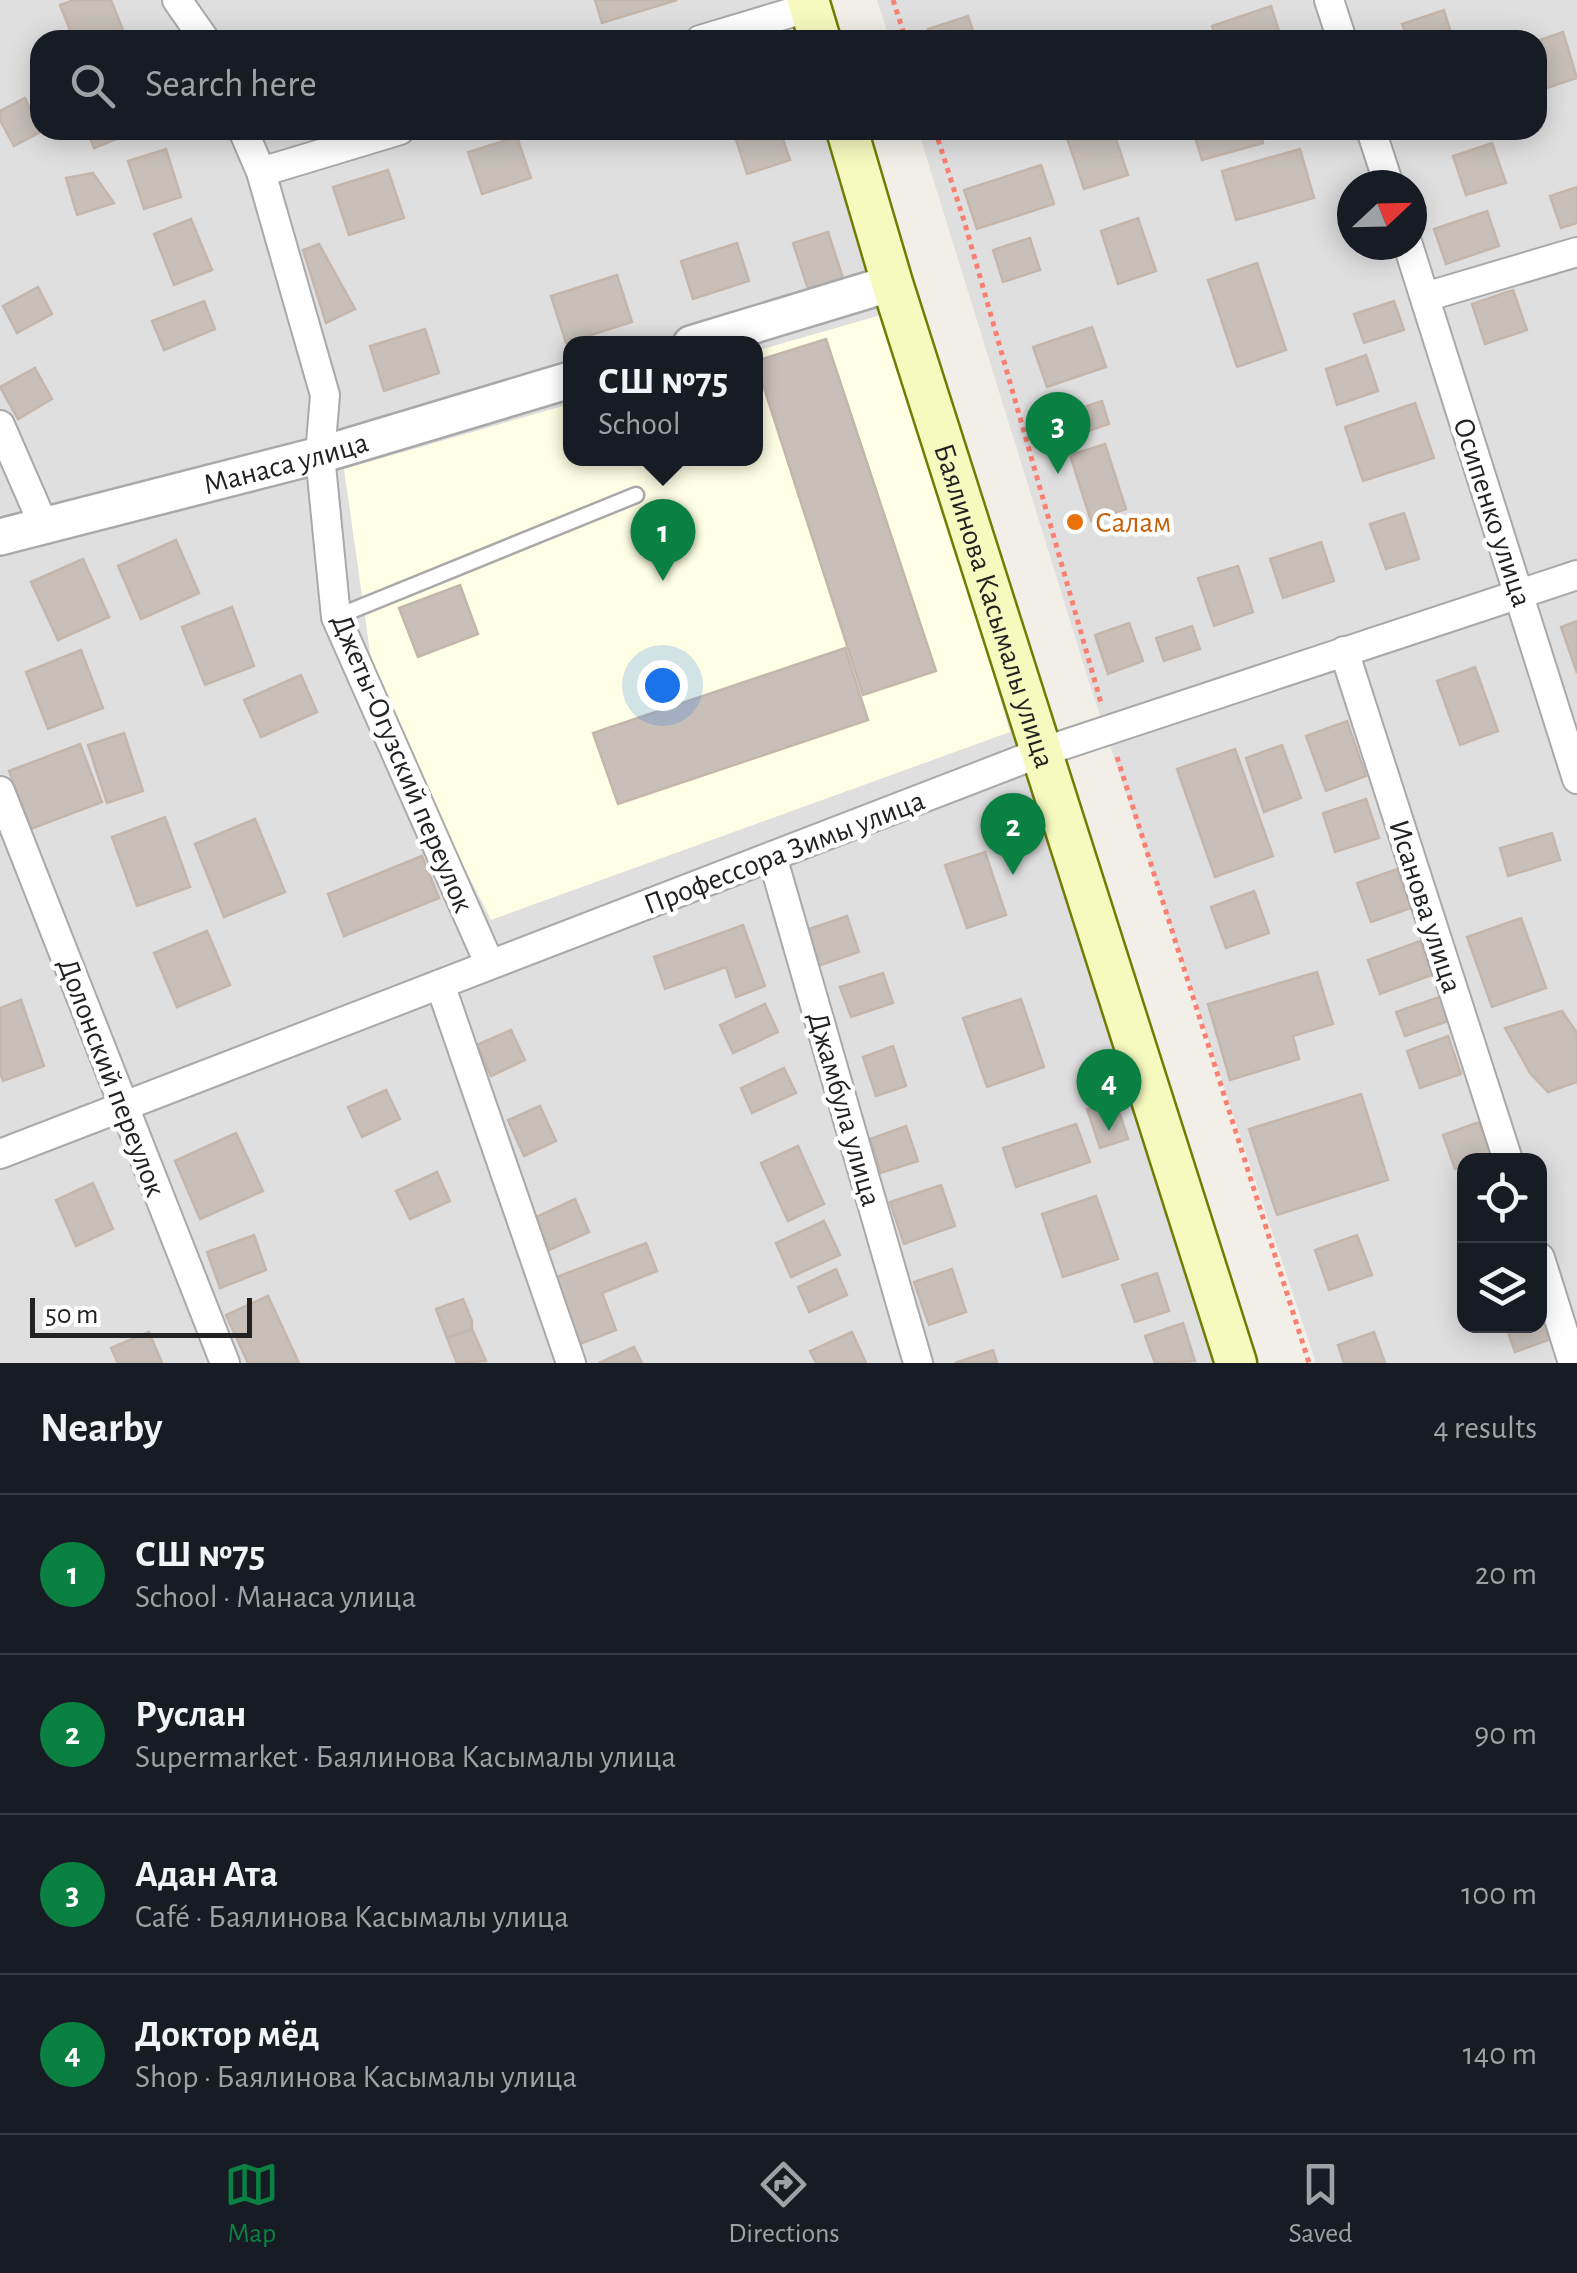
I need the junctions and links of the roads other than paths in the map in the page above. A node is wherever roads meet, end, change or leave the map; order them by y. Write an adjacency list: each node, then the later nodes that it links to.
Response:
1 (177, 0): 4 (street)
2 (1329, 0): 6 (street)
3 (812, 16): 5 (street)
4 (198, 30)
5 (747, 30)
6 (1339, 30)
7 (247, 140): 12 (street)
8 (367, 140): 12 (street)
9 (849, 140): 15 (main road, Баялинова Касымалы улица)
10 (1374, 140): 11 (street)
11 (1384, 170)
12 (260, 172): 20 (street, Джеты-Огузский переулок)
13 (1577, 252): 16 (street)
14 (1413, 260): 16 (street, Осипенко улица)
15 (892, 283): 17 (street); 28 (main road, Баялинова Касымалы улица)
16 (1424, 297): 25 (street, Осипенко улица)
17 (717, 336)
18 (563, 382): 20 (street, Манаса улица)
19 (0, 425): 22 (street)
20 (320, 456): 22 (street, Манаса улица); 26 (street, Джеты-Огузский переулок)
21 (636, 494): 26 (lane)
22 (44, 526): 23 (street, Манаса улица)
23 (0, 537)
24 (1577, 575): 25 (street, Профессора Зимы улица)
25 (1519, 594): 27 (street, Профессора Зимы улица); 29 (street, Осипенко улица)
26 (336, 617): 32 (street, Джеты-Огузский переулок)
27 (1344, 651): 28 (street, Профессора Зимы улица); 35 (street, Исанова улица)
28 (1042, 752): 31 (street, Профессора Зимы улица); 41 (main road, Баялинова Касымалы улица)
29 (1577, 779)
30 (0, 792): 34 (street, Долонский переулок)
31 (772, 856): 32 (street, Профессора Зимы улица); 40 (street, Джамбула улица)
32 (490, 965): 33 (street, Профессора Зимы улица)
33 (440, 984): 34 (street, Профессора Зимы улица); 39 (street)
34 (124, 1106): 36 (street, Профессора Зимы улица); 38 (street, Долонский переулок)
35 (1506, 1153)
36 (0, 1154)
37 (1547, 1280): 42 (street)
38 (225, 1363)
39 (571, 1363)
40 (918, 1363)
41 (1236, 1363)
42 (1573, 1363)

